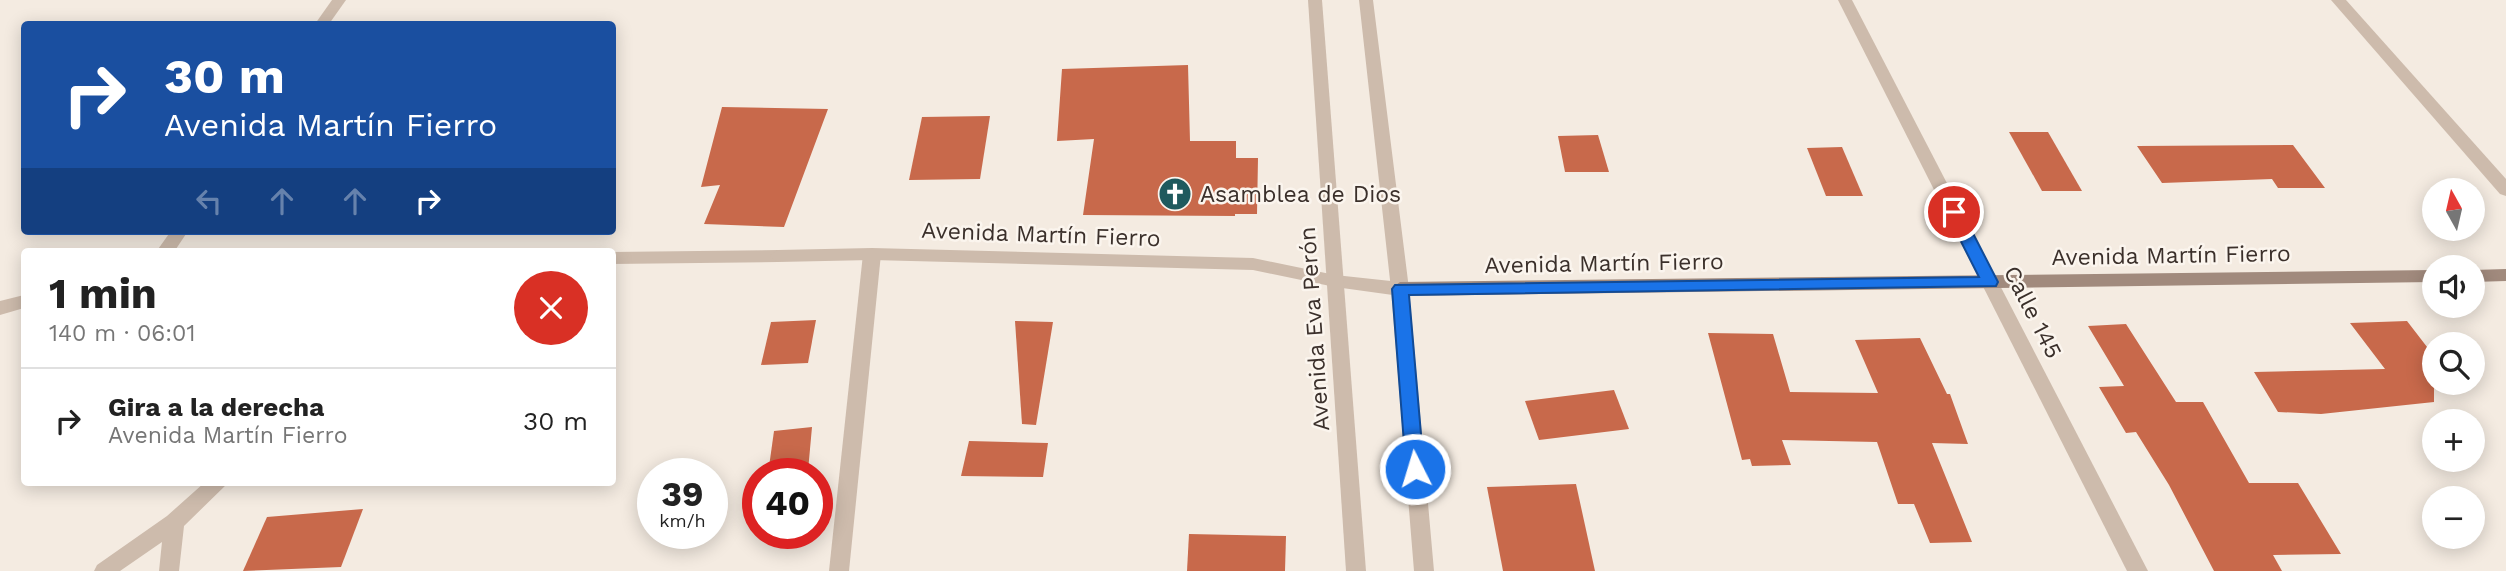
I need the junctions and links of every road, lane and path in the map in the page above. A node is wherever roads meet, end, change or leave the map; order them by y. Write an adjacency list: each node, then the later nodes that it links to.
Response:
1 (339, 0): 6 (street)
2 (1315, 0): 13 (street, Avenida Eva Perón)
3 (1366, 0): 15 (street)
4 (1845, 0): 14 (street, Calle 145)
5 (2338, 0): 7 (street)
6 (324, 21)
7 (2506, 190)
8 (872, 254): 9 (street, Avenida Martín Fierro); 13 (street, Avenida Martín Fierro); 22 (street)
9 (616, 258)
10 (2506, 275): 12 (main road)
11 (2422, 276): 14 (main road, Avenida Martín Fierro)
12 (2485, 276)
13 (1335, 281): 15 (street, Avenida Martín Fierro); 23 (street, Avenida Eva Perón)
14 (1990, 282): 15 (main road, Avenida Martín Fierro); 25 (street, Calle 145)
15 (1400, 289): 24 (street)
16 (21, 303): 17 (street)
17 (0, 308)
18 (215, 486): 19 (street)
19 (174, 522): 20 (street); 21 (street)
20 (104, 571)
21 (169, 571)
22 (839, 571)
23 (1356, 571)
24 (1424, 571)
25 (2138, 571)

